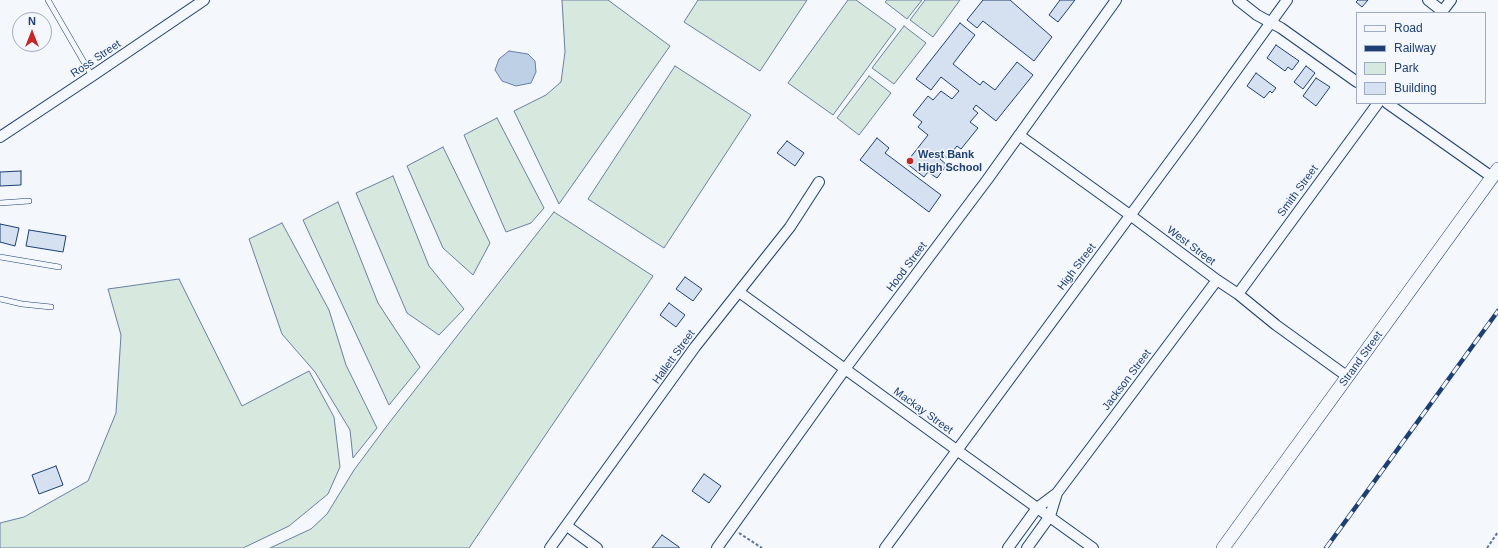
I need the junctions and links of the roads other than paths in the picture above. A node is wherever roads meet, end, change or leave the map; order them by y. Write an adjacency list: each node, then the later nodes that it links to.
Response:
1 (48, 0): 10 (lane)
2 (204, 0): 10 (street, Ross Street)
3 (1116, 0): 14 (street, Hood Street)
4 (1238, 0): 9 (street)
5 (1287, 0): 9 (street, High Street)
6 (1428, 0): 8 (street)
7 (1451, 0): 8 (street)
8 (1442, 12)
9 (1271, 23): 11 (street); 20 (street, High Street)
10 (92, 76): 15 (street, Ross Street)
11 (1356, 81)
12 (1377, 104): 25 (street, Smith Street)
13 (1388, 104): 16 (street)
14 (1019, 135): 20 (street, West Street); 28 (street, Hood Street)
15 (0, 137)
16 (1495, 173): 29 (street, Strand Street)
17 (819, 182): 24 (street, Hallett Street)
18 (29, 202): 19 (lane)
19 (0, 203)
20 (1130, 215): 23 (street, West Street); 30 (street, High Street)
21 (0, 257): 22 (lane)
22 (59, 266)
23 (1217, 280): 25 (street, West Street); 31 (street, Jackson Street)
24 (739, 292): 28 (street, Mackay Street); 34 (street, Hallett Street)
25 (1238, 294): 29 (street, West Street)
26 (0, 299): 27 (lane)
27 (51, 307)
28 (845, 369): 30 (street, Mackay Street); 37 (street, Hood Street)
29 (1348, 377): 42 (street, Strand Street)
30 (958, 451): 32 (street, Mackay Street); 38 (street, High Street)
31 (1057, 494): 32 (street, Jackson Street); 33 (street, Jackson Street)
32 (1037, 508): 33 (street, Mackay Street); 39 (street, Jackson Street)
33 (1050, 516): 40 (street, Jackson Street); 41 (street, Mackay Street)
34 (566, 526): 35 (street, Hallett Street); 36 (street)
35 (550, 548)
36 (597, 548)
37 (717, 548)
38 (885, 548)
39 (1008, 548)
40 (1026, 548)
41 (1093, 548)
42 (1223, 548)

